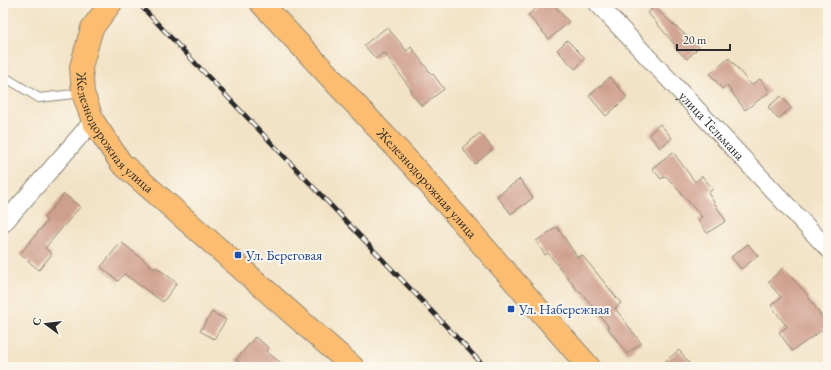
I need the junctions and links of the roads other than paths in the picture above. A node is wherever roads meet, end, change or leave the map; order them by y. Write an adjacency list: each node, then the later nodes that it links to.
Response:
1 (110, 3): 5 (main road, Железнодорожная улица)
2 (261, 3): 10 (main road, Железнодорожная улица)
3 (597, 3): 8 (street, улица Тельмана)
4 (3, 76): 5 (lane)
5 (83, 93): 6 (main road, Железнодорожная улица)
6 (93, 121): 7 (street); 9 (main road, Железнодорожная улица)
7 (3, 224)
8 (828, 248)
9 (353, 367)
10 (589, 367)

